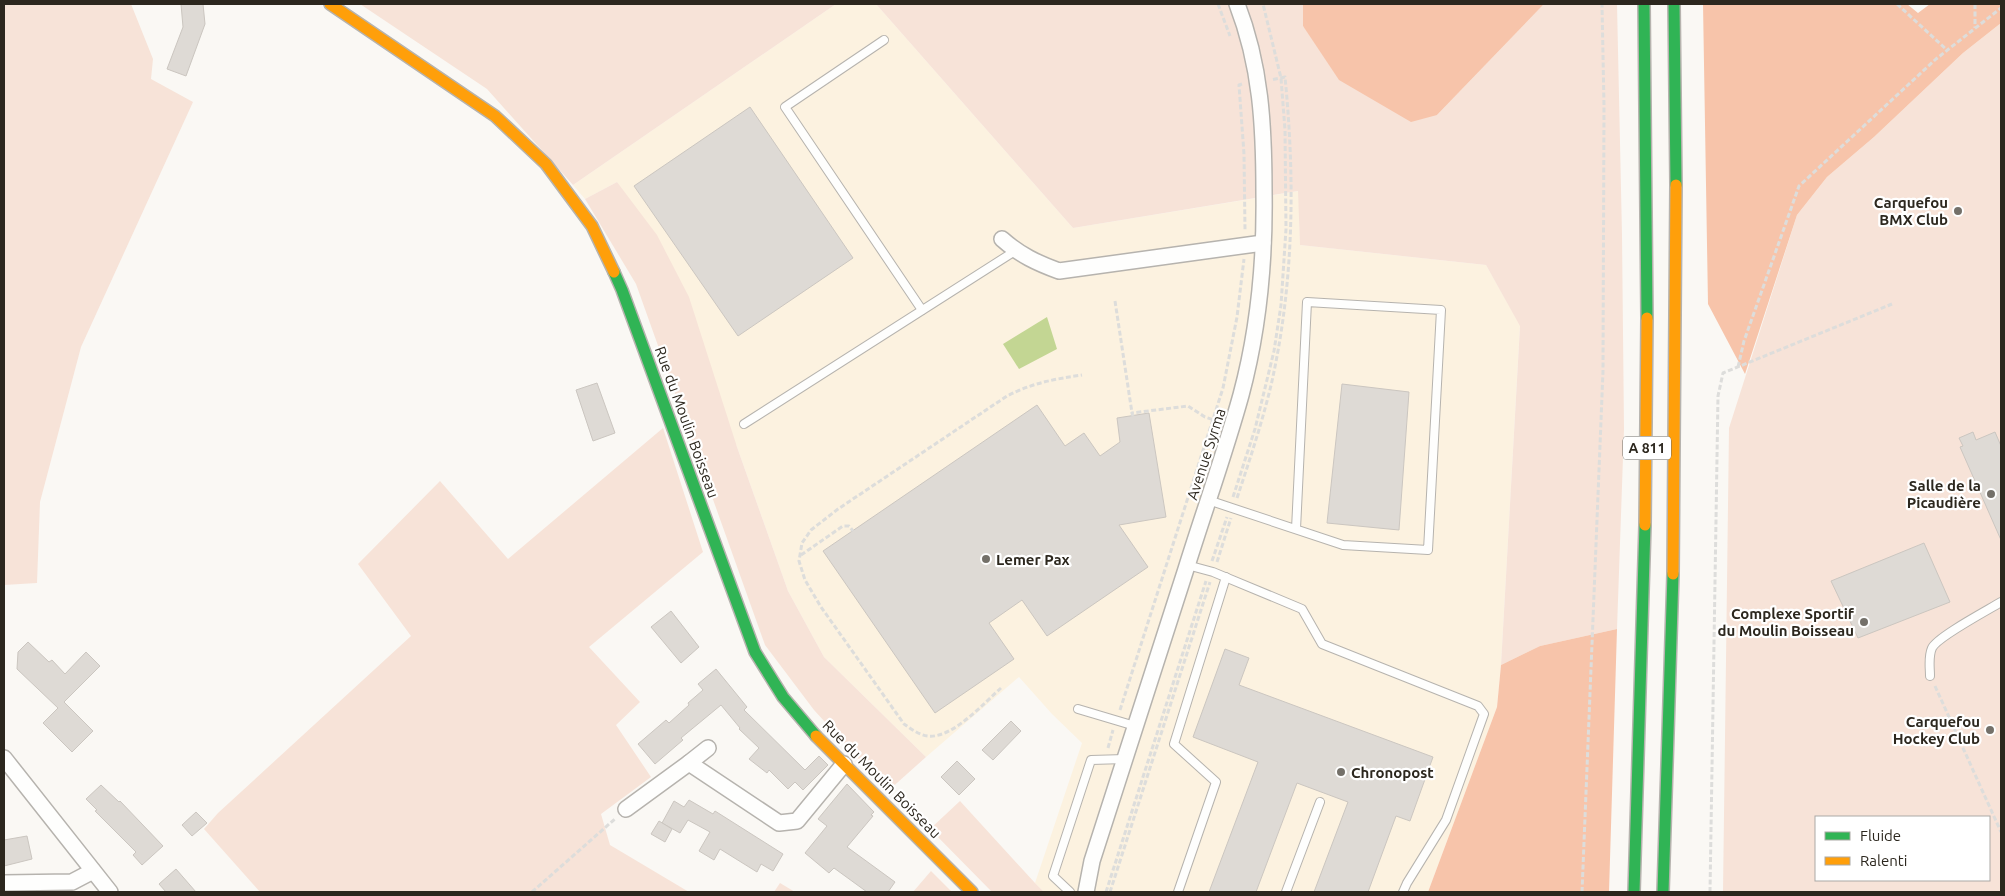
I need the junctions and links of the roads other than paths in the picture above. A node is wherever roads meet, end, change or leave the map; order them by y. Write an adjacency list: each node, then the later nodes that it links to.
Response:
1 (330, 4): 23 (main road, Rue du Moulin Boisseau)
2 (1237, 4): 7 (street, Avenue Syrma)
3 (1644, 4): 35 (main road, A 811)
4 (1674, 4): 36 (main road, A 811)
5 (884, 40): 9 (lane)
6 (1002, 239): 8 (street)
7 (1256, 243): 8 (street); 11 (street, Avenue Syrma)
8 (1015, 251): 9 (lane)
9 (922, 310): 10 (lane)
10 (744, 424)
11 (1208, 500): 12 (lane); 13 (street, Avenue Syrma)
12 (1296, 530): 12 (lane)
13 (1187, 565): 14 (lane); 18 (street, Avenue Syrma)
14 (1226, 577): 32 (lane); 34 (lane)
15 (2001, 602): 16 (lane)
16 (1930, 676)
17 (1078, 708): 18 (lane)
18 (1124, 723): 21 (street, Avenue Syrma)
19 (708, 748): 22 (street)
20 (4, 758): 26 (street)
21 (1125, 759): 30 (lane); 31 (street, Avenue Syrma)
22 (689, 763): 23 (street); 25 (street)
23 (844, 764): 29 (main road, Rue du Moulin Boisseau)
24 (1320, 802): 33 (lane)
25 (626, 809)
26 (93, 871): 27 (street); 28 (street)
27 (4, 882)
28 (110, 892)
29 (972, 892)
30 (1070, 892)
31 (1086, 892)
32 (1178, 892)
33 (1286, 892)
34 (1403, 892)
35 (1634, 892)
36 (1663, 892)

